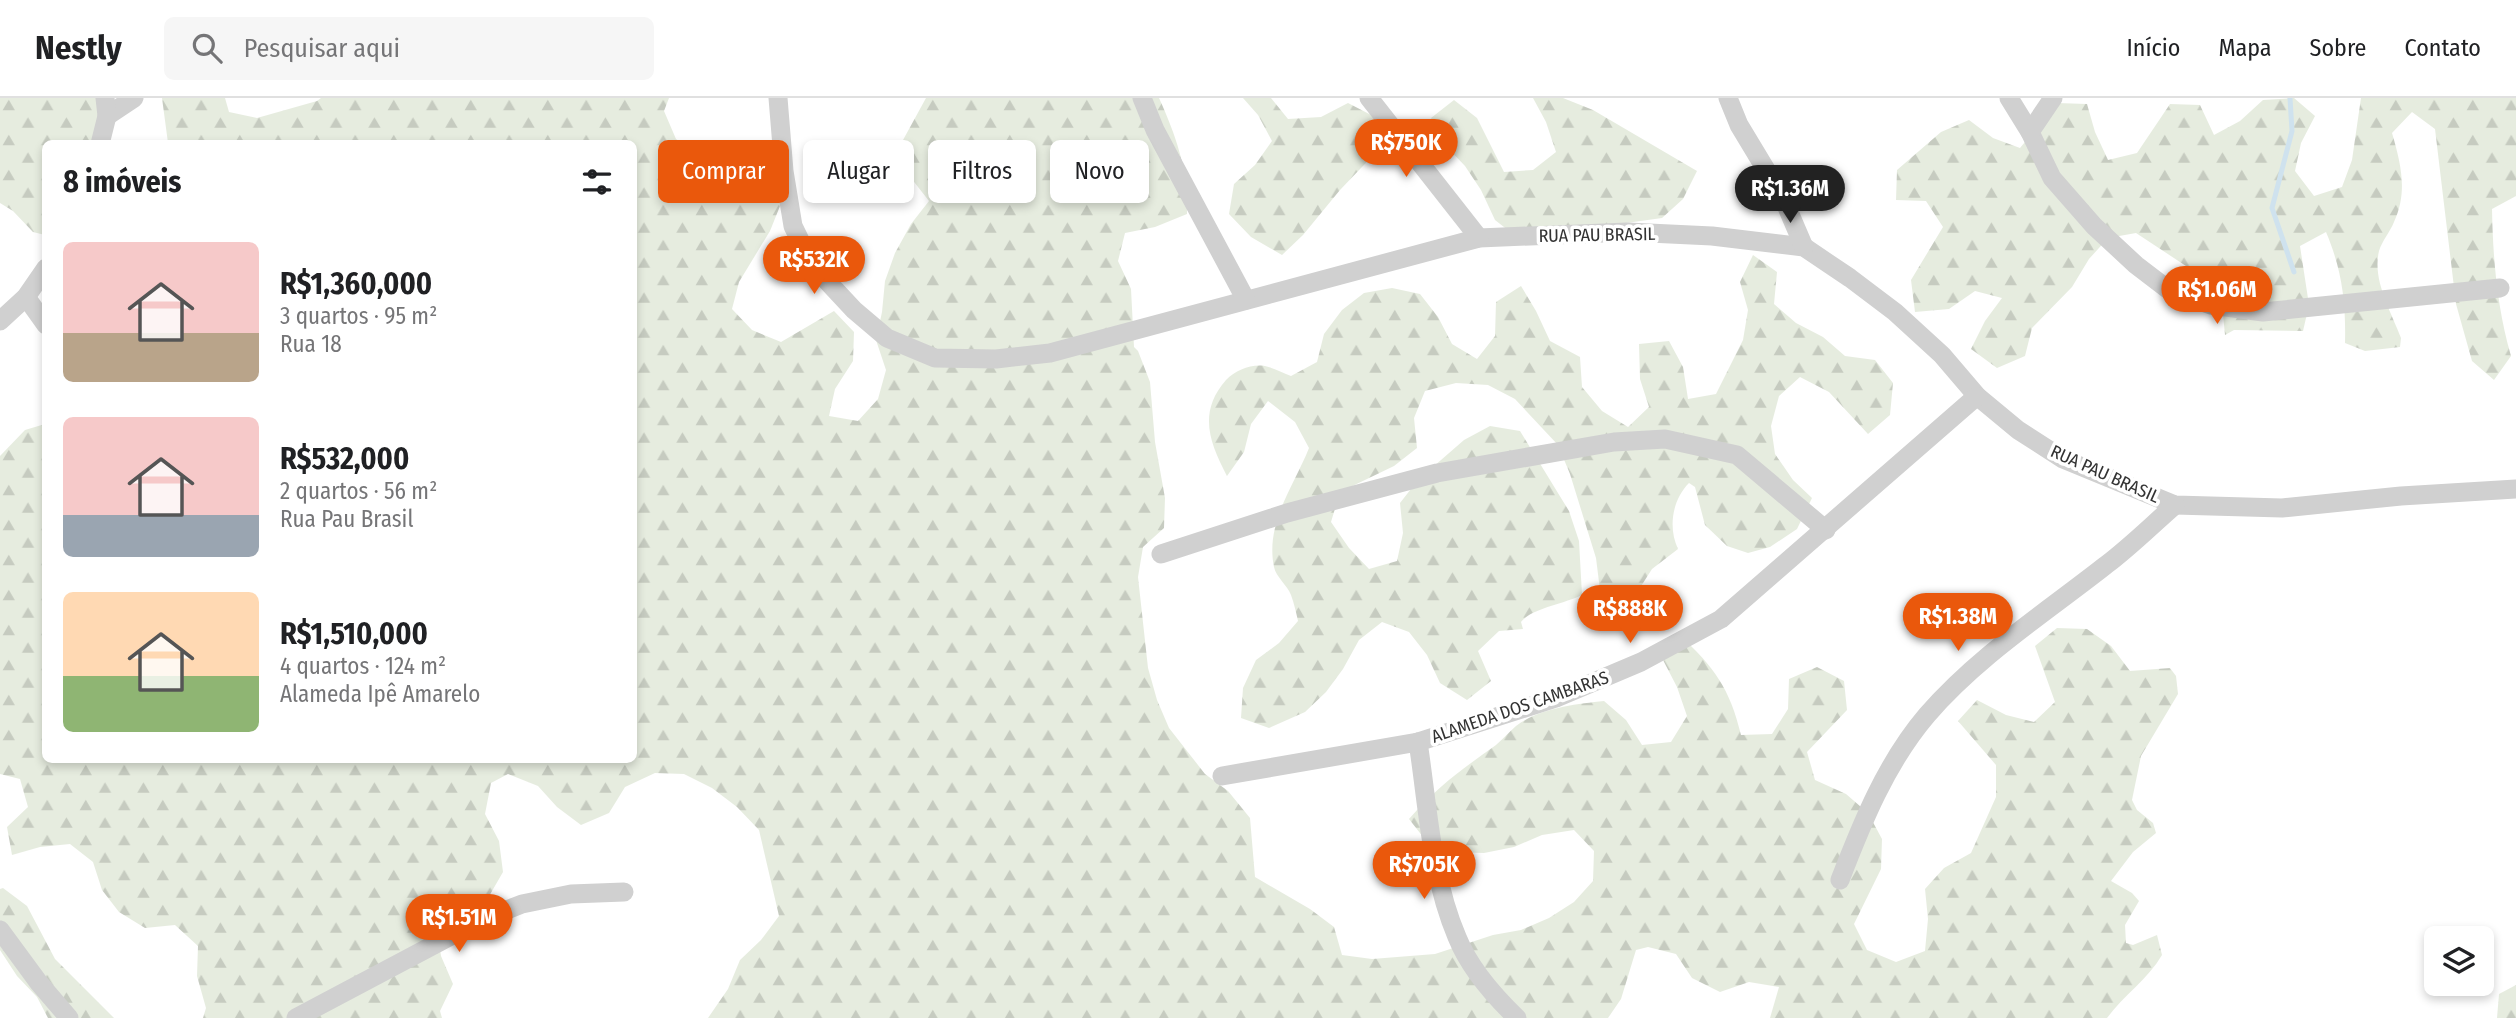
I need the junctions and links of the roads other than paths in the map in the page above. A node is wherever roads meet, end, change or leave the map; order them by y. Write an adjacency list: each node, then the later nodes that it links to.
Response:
1 (134, 98): 8 (street)
2 (778, 98): 16 (street, RUA PAU BRASIL)
3 (1142, 98): 16 (street)
4 (1369, 98): 11 (street)
5 (1728, 98): 12 (street)
6 (2009, 98): 9 (street)
7 (2053, 98): 9 (street)
8 (106, 107): 10 (street)
9 (2030, 132): 14 (street)
10 (101, 140)
11 (1479, 238): 12 (street, RUA PAU BRASIL); 16 (street, RUA PAU BRASIL)
12 (1804, 247): 19 (street, RUA PAU BRASIL)
13 (42, 274): 15 (street)
14 (2500, 288)
15 (26, 297): 17 (street); 18 (street)
16 (1246, 300)
17 (42, 319)
18 (0, 321)
19 (1977, 396): 21 (street, RUA PAU BRASIL); 22 (street, ALAMEDA DOS CAMBARAS)
20 (2516, 489): 21 (street, RUA PAU BRASIL)
21 (2175, 505): 26 (street)
22 (1826, 530): 23 (street); 24 (street, ALAMEDA DOS CAMBARAS)
23 (1161, 554)
24 (1418, 743): 25 (street, ALAMEDA DOS CAMBARAS); 31 (street)
25 (1222, 776)
26 (1840, 880)
27 (624, 892): 30 (street)
28 (0, 930): 29 (street)
29 (69, 1018)
30 (296, 1018)
31 (1517, 1018)

